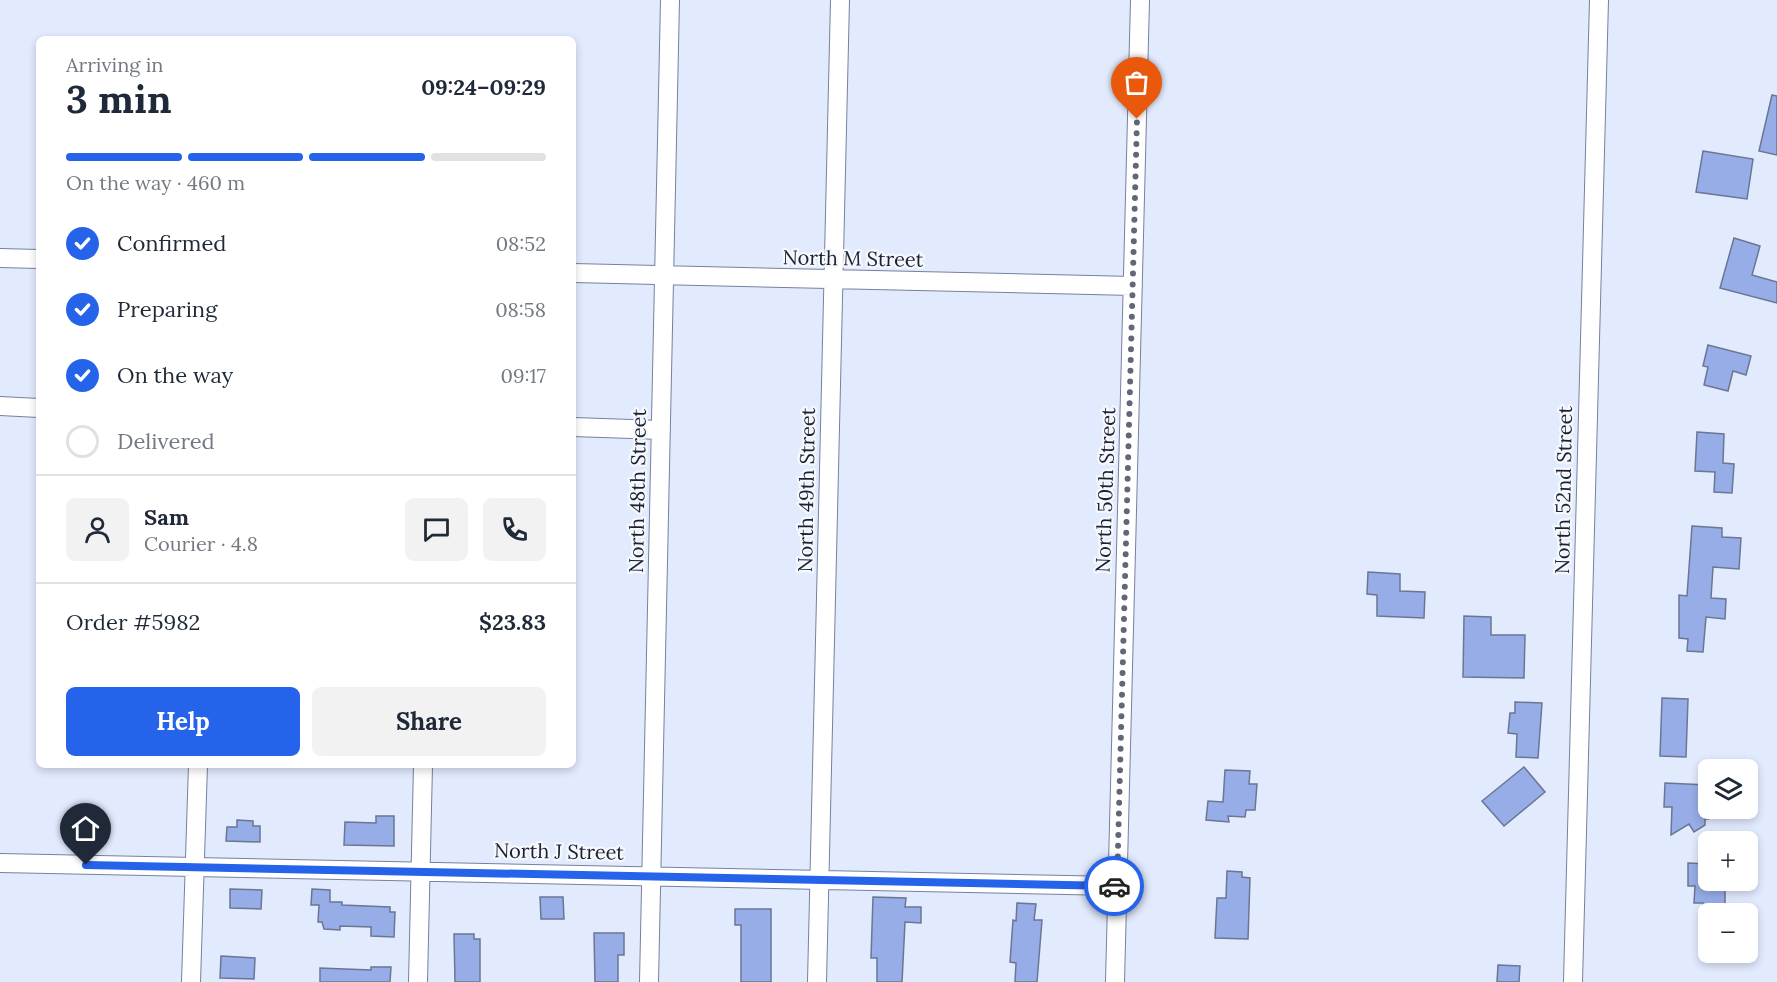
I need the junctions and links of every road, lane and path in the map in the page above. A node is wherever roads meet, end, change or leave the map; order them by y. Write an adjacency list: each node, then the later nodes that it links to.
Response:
1 (670, 0): 8 (street, North 48th Street)
2 (840, 0): 9 (street, North 49th Street)
3 (1140, 0): 10 (street, North 50th Street)
4 (1599, 0): 28 (street, North 52nd Street)
5 (0, 258): 6 (street)
6 (36, 259)
7 (576, 273): 8 (street, North M Street)
8 (664, 275): 9 (street, North M Street); 14 (street, North 48th Street)
9 (834, 280): 10 (street, North M Street); 21 (street, North 49th Street)
10 (1133, 286): 22 (street, North 50th Street)
11 (0, 406): 12 (street)
12 (36, 408)
13 (576, 427): 14 (street)
14 (661, 430): 20 (street, North 48th Street)
15 (198, 768): 18 (street)
16 (423, 768): 19 (street)
17 (0, 863): 18 (street, North J Street)
18 (193, 867): 19 (street, North J Street); 23 (street)
19 (420, 871): 20 (street, North J Street); 24 (street)
20 (651, 876): 21 (street, North J Street); 25 (street, North 48th Street)
21 (819, 879): 22 (street, North J Street); 26 (street, North 49th Street)
22 (1117, 886): 27 (street, North 50th Street)
23 (191, 982)
24 (418, 982)
25 (649, 982)
26 (816, 982)
27 (1115, 982)
28 (1574, 982)

